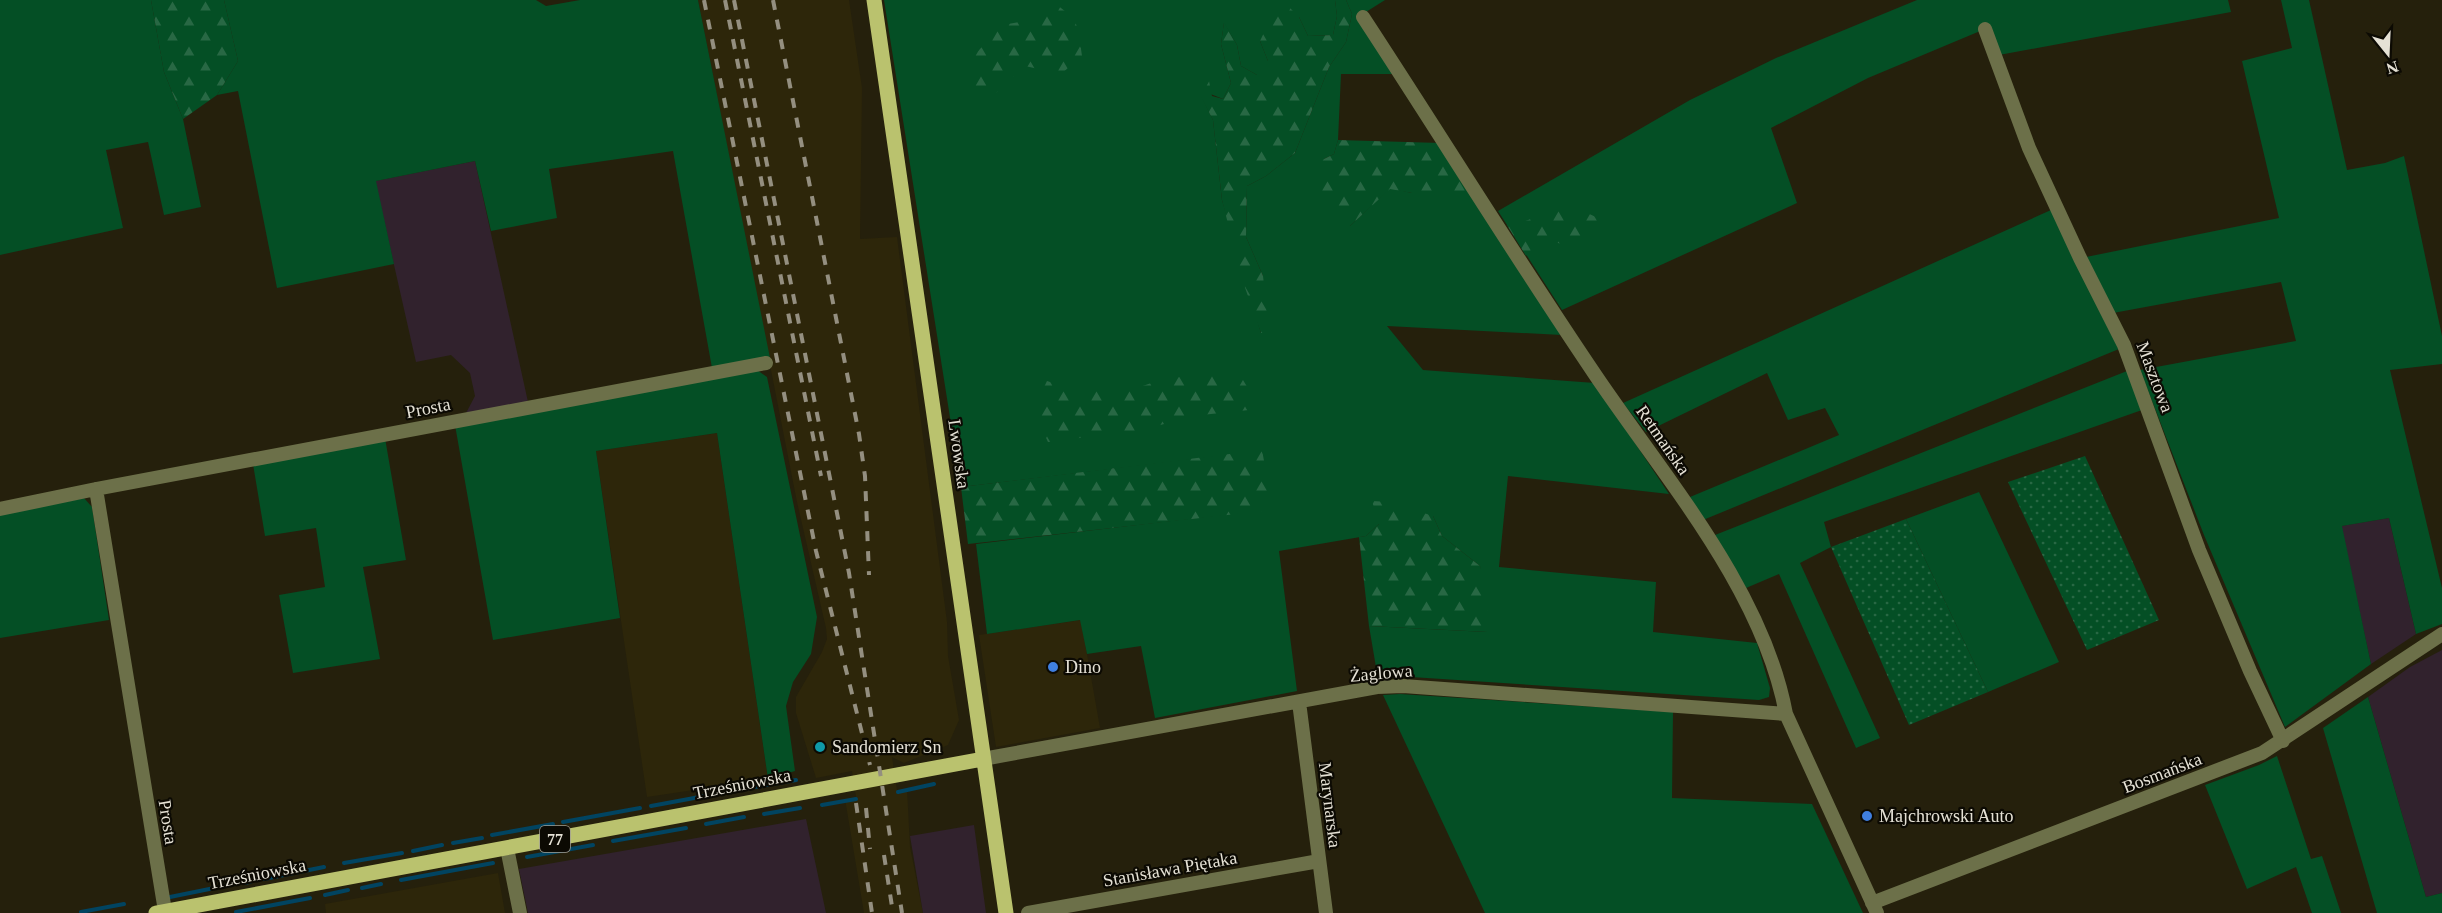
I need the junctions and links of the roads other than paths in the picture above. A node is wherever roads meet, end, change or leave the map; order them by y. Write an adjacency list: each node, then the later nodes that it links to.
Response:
1 (874, 0): 11 (main road, Lwowska)
2 (1364, 17): 9 (street, Retmańska)
3 (1985, 29): 10 (street, Masztowa)
4 (766, 363): 5 (street, Prosta)
5 (96, 489): 6 (street, Prosta); 15 (street, Prosta)
6 (0, 509)
7 (2442, 634): 10 (street, Bosmańska)
8 (1299, 702): 9 (street, Żaglowa); 11 (street, Żaglowa); 13 (street, Marynarska)
9 (1786, 714): 14 (street, Retmańska)
10 (2283, 741): 14 (street, Bosmańska)
11 (983, 759): 12 (main road, Trześniowska / 77); 17 (main road, Lwowska)
12 (507, 848): 15 (main road, Trześniowska / 77); 16 (street)
13 (1319, 861): 18 (street, Stanisława Piętaka); 19 (street, Marynarska)
14 (1875, 908)
15 (160, 912)
16 (520, 913)
17 (1006, 913)
18 (1028, 913)
19 (1326, 913)

